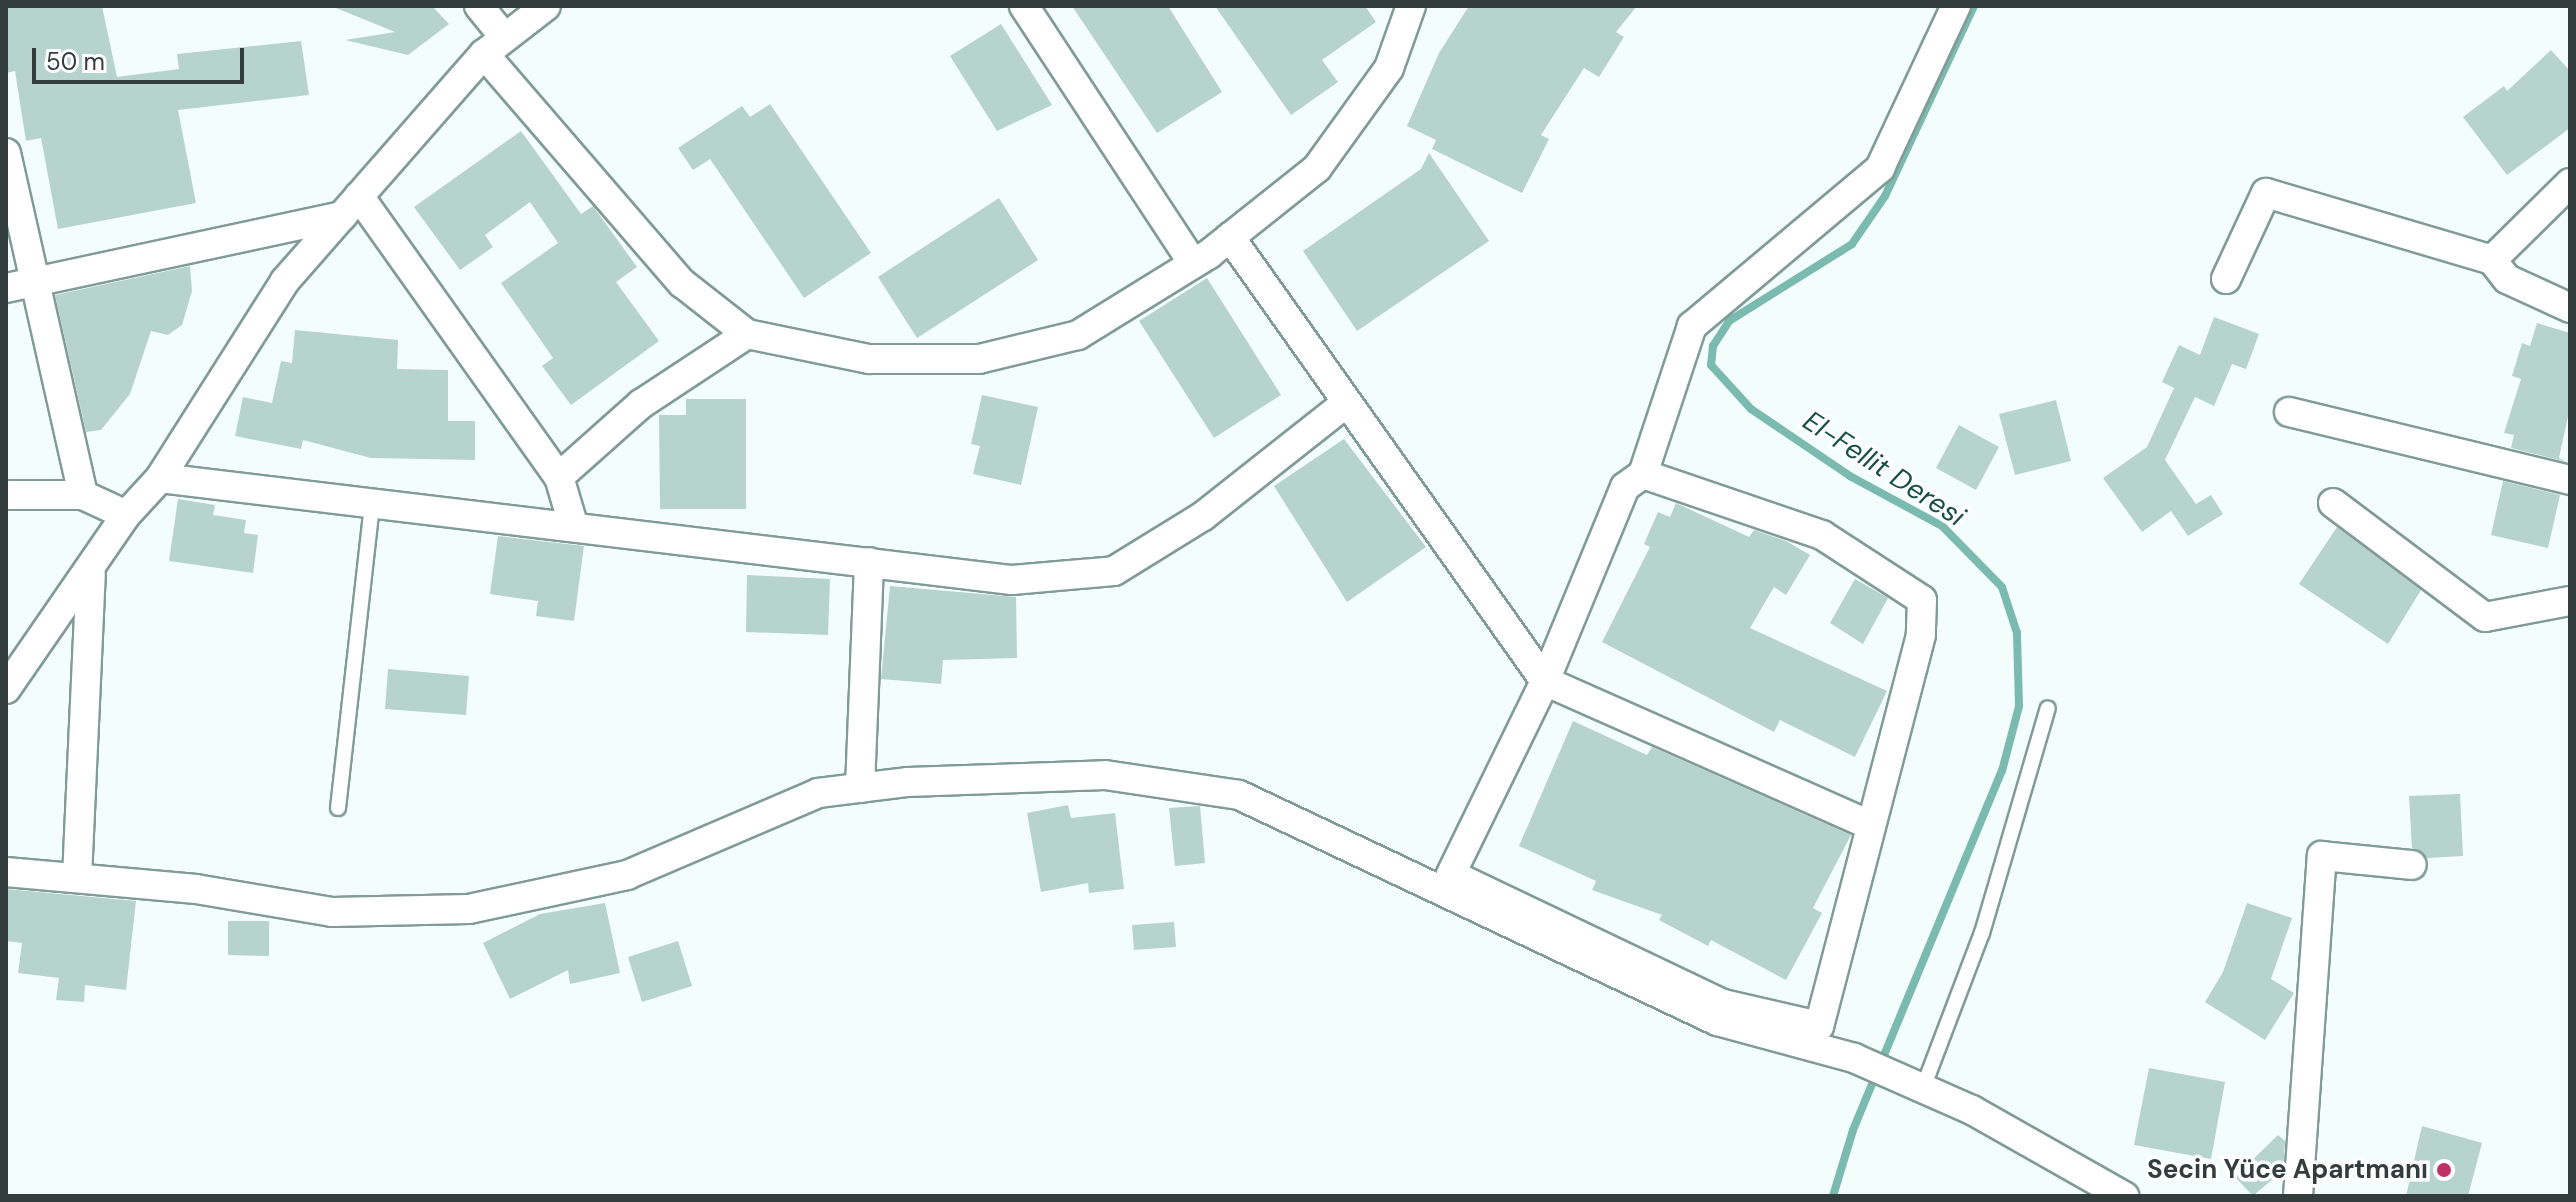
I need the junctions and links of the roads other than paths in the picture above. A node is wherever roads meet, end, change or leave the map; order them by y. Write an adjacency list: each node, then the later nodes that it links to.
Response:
1 (479, 6): 6 (street)
2 (546, 6): 6 (street)
3 (1024, 6): 12 (street)
4 (1411, 6): 10 (street)
5 (1956, 6): 20 (street)
6 (494, 45): 9 (street); 17 (street)
7 (6, 153): 14 (street)
8 (2570, 183): 11 (street)
9 (350, 206): 14 (street); 21 (street); 22 (street)
10 (1230, 237): 12 (street); 18 (street)
11 (2492, 260): 13 (street); 16 (street)
12 (1193, 263): 17 (street)
13 (2226, 279)
14 (35, 282): 15 (street); 25 (street)
15 (6, 288)
16 (2570, 308)
17 (747, 334): 21 (street)
18 (1345, 404): 30 (street); 33 (street)
19 (2289, 412): 23 (street)
20 (1643, 474): 33 (street); 38 (street)
21 (559, 477): 29 (street)
22 (160, 478): 26 (street); 28 (street)
23 (2570, 480)
24 (6, 495): 25 (street)
25 (83, 495): 28 (street)
26 (372, 503): 29 (street); 37 (lane)
27 (2333, 503): 32 (street)
28 (126, 515): 31 (street)
29 (573, 524): 30 (street)
30 (869, 562): 36 (street)
31 (91, 574): 34 (street); 41 (street)
32 (2570, 601)
33 (1545, 681): 38 (street); 38 (street)
34 (6, 689)
35 (2048, 708): 42 (lane)
36 (860, 788): 41 (street); 42 (street)
37 (338, 808)
38 (1868, 824)
39 (2412, 865): 44 (street)
40 (6, 872): 41 (street)
41 (77, 878)
42 (1923, 1088): 43 (street)
43 (2124, 1196)
44 (2298, 1196)

